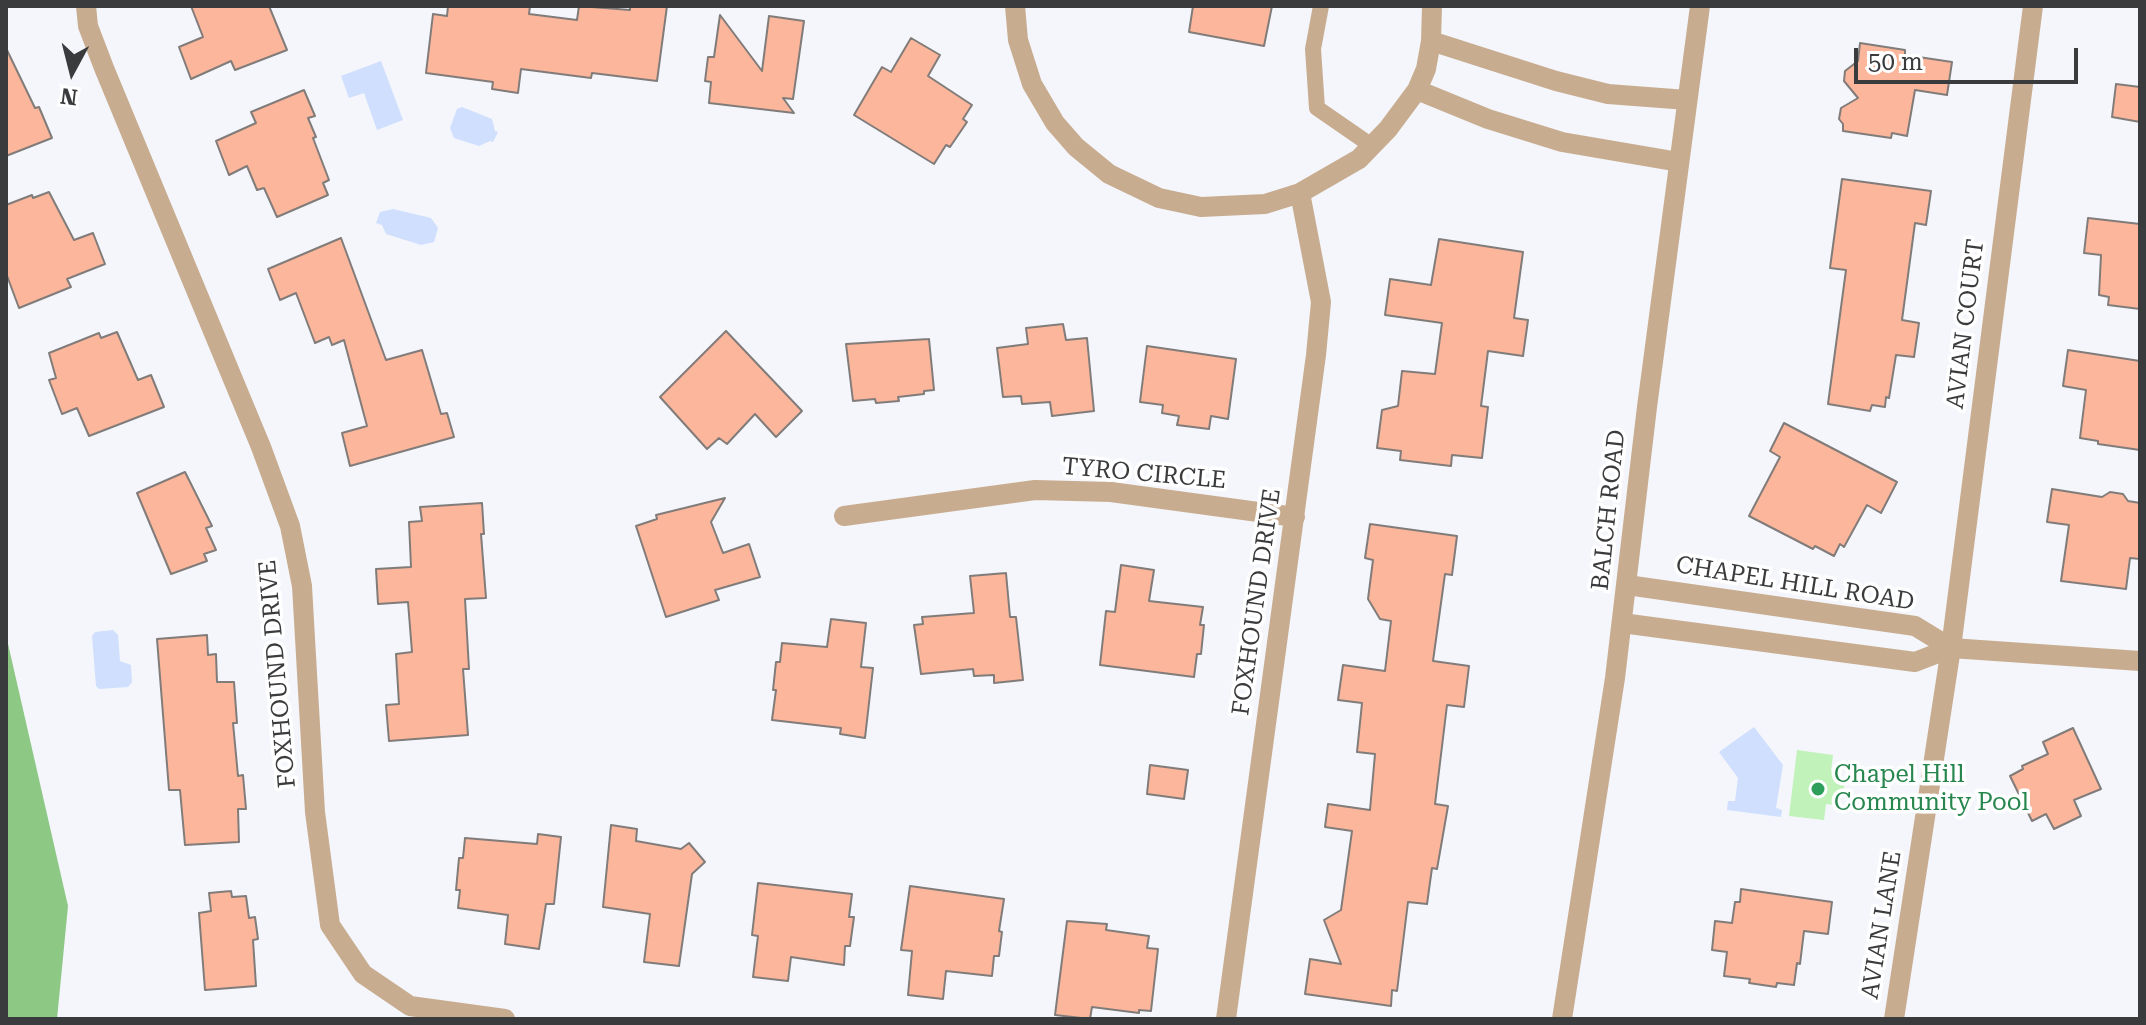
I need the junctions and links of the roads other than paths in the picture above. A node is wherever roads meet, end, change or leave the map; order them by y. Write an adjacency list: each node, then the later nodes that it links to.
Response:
1 (86, 6): 19 (street, FOXHOUND DRIVE)
2 (1015, 6): 12 (street)
3 (1321, 6): 10 (lane)
4 (1432, 6): 7 (street)
5 (1700, 6): 9 (street, BALCH ROAD)
6 (2033, 6): 17 (street, AVIAN COURT)
7 (1431, 41): 8 (street); 9 (street)
8 (1417, 90): 10 (street); 11 (street)
9 (1687, 100): 11 (street, BALCH ROAD)
10 (1372, 146): 12 (street)
11 (1679, 162): 15 (street, BALCH ROAD)
12 (1300, 193): 14 (street, FOXHOUND DRIVE)
13 (844, 516): 14 (street, TYRO CIRCLE)
14 (1295, 517): 20 (street, FOXHOUND DRIVE)
15 (1627, 585): 16 (street, BALCH ROAD); 17 (street, CHAPEL HILL ROAD)
16 (1622, 623): 17 (street, CHAPEL HILL ROAD); 21 (street, BALCH ROAD)
17 (1951, 648): 18 (street, CHAPEL HILL ROAD); 22 (street, AVIAN LANE)
18 (2140, 661)
19 (505, 1019)
20 (1226, 1019)
21 (1562, 1019)
22 (1894, 1019)

